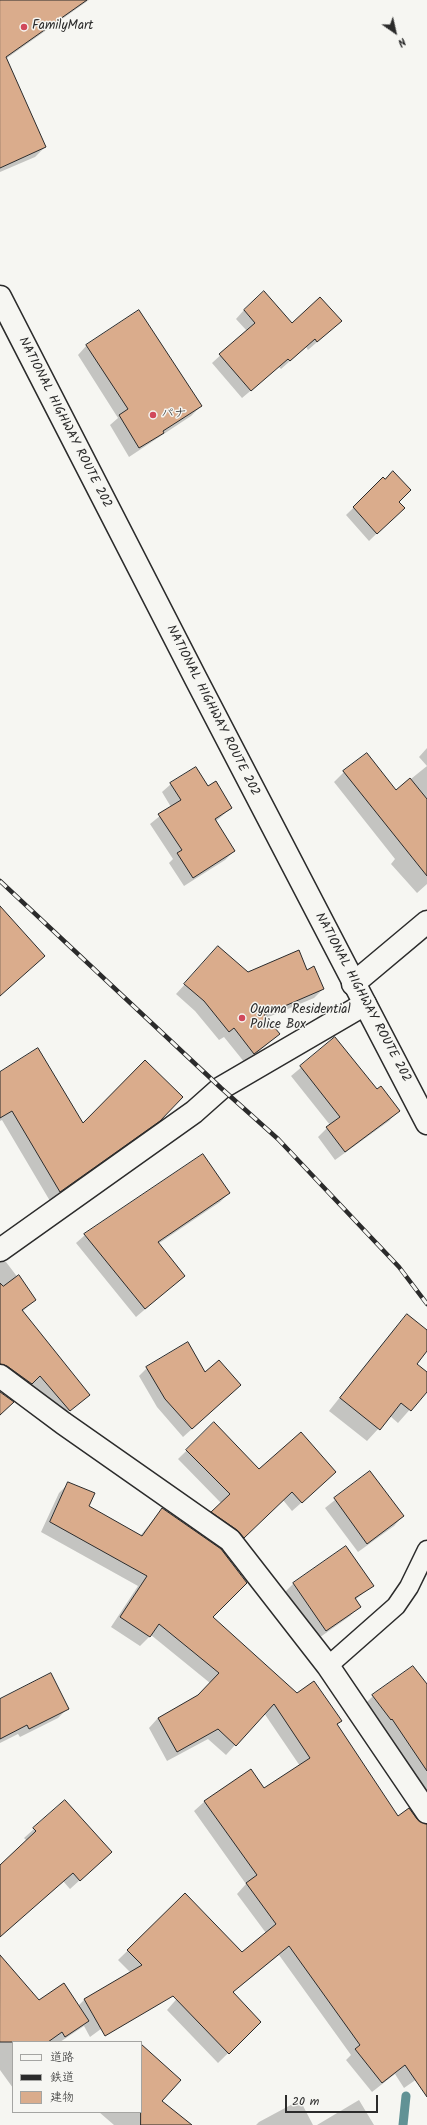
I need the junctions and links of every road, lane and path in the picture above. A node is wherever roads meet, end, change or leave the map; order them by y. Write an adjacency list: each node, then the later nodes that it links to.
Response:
1 (0, 297): 3 (main road, NATIONAL HIGHWAY ROUTE 202)
2 (427, 922): 3 (main road)
3 (353, 984): 4 (main road, NATIONAL HIGHWAY ROUTE 202)
4 (365, 1004): 5 (main road, NATIONAL HIGHWAY ROUTE 202); 6 (main road)
5 (427, 1123)
6 (0, 1250)
7 (0, 1376): 9 (main road)
8 (427, 1550): 9 (lane)
9 (328, 1666): 10 (main road)
10 (427, 1812)

